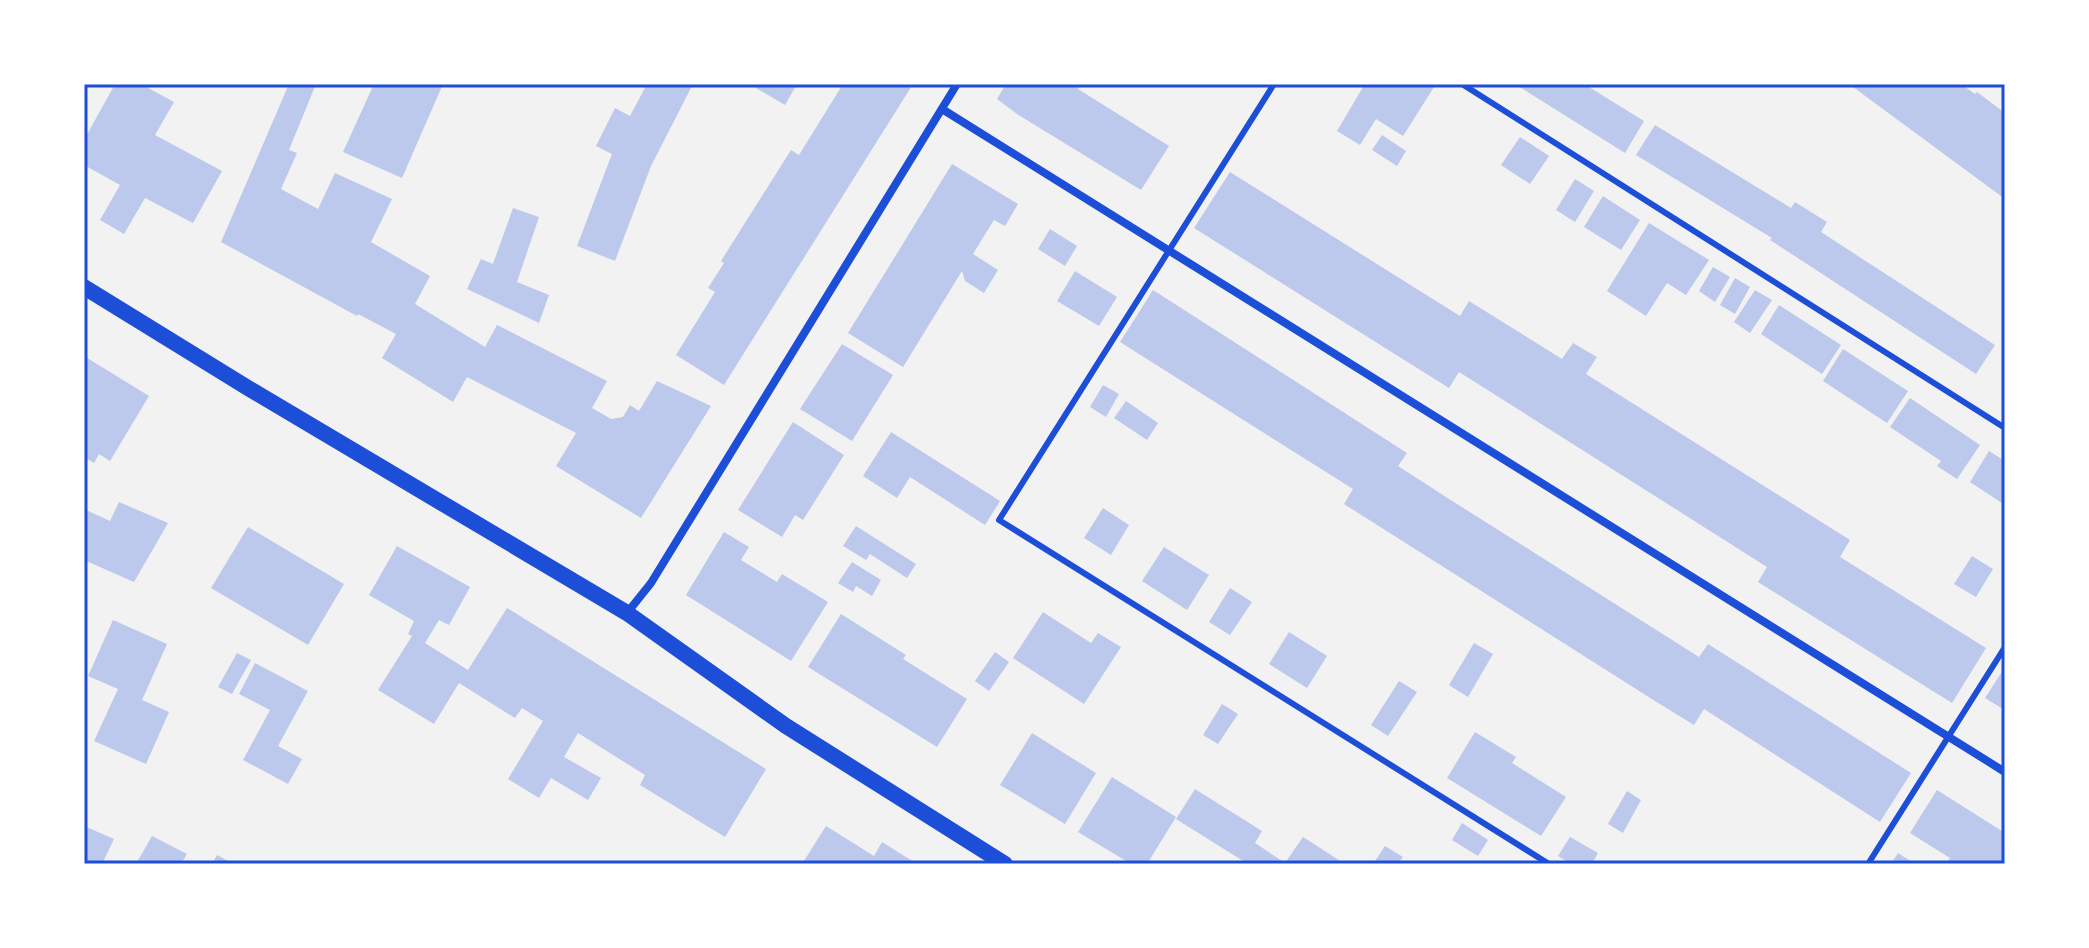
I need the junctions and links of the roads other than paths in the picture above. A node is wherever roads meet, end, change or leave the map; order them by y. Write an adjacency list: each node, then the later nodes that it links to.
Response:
1 (957, 84): 4 (street)
2 (1274, 84): 5 (lane)
3 (1462, 84): 7 (lane)
4 (942, 109): 5 (street); 8 (street)
5 (1168, 251): 10 (street); 13 (lane)
6 (84, 287): 8 (main road)
7 (2005, 428)
8 (627, 613): 12 (main road)
9 (2005, 647): 10 (lane)
10 (1948, 737): 11 (street); 14 (lane)
11 (2005, 772)
12 (1005, 864)
13 (1549, 864)
14 (1868, 864)

